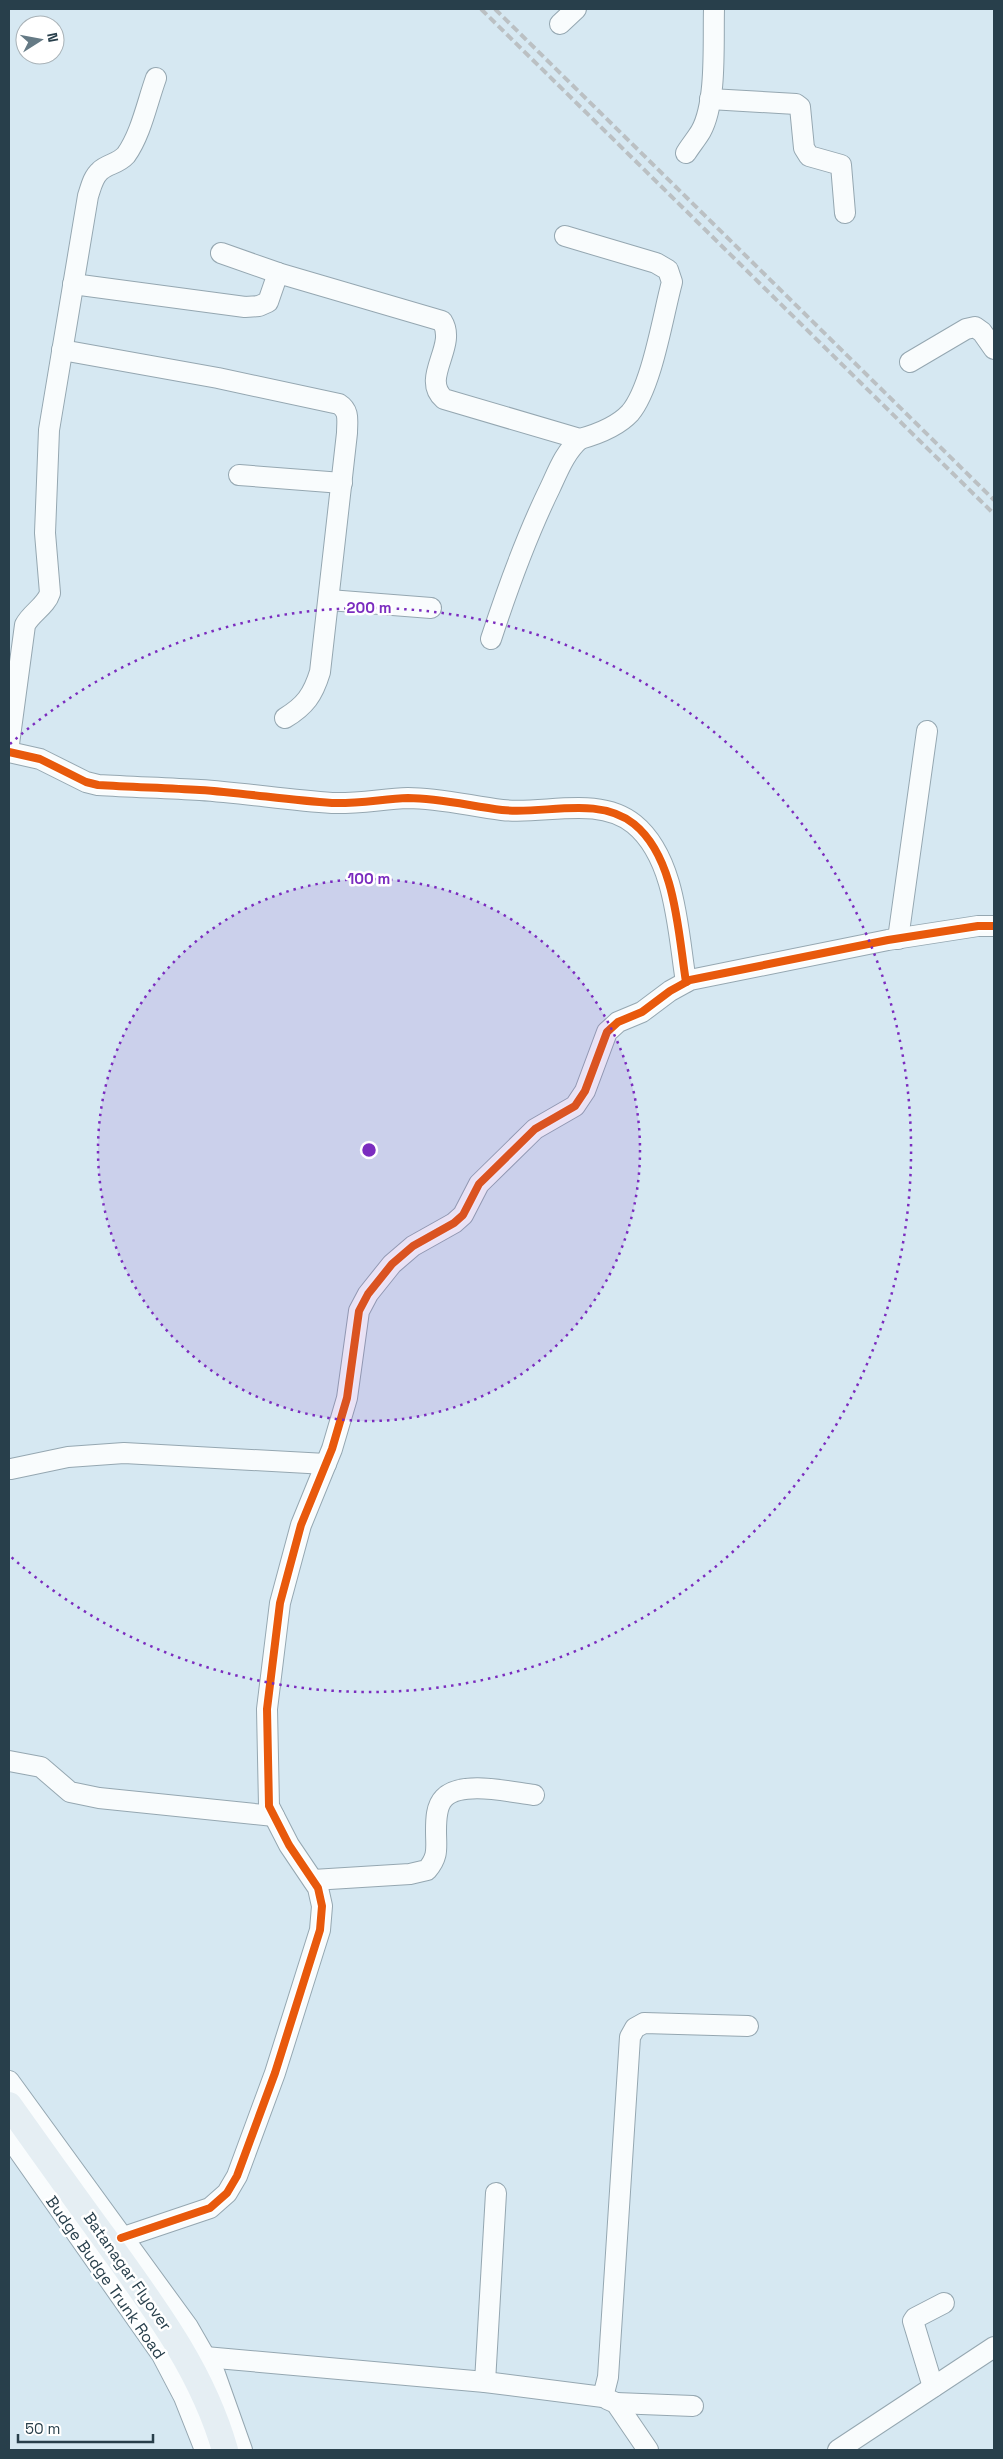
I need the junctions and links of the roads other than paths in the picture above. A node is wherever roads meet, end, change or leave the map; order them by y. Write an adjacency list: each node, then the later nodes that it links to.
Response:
1 (576, 9): 3 (street)
2 (714, 9): 5 (street)
3 (560, 24)
4 (156, 78): 11 (street)
5 (710, 99): 6 (street); 7 (street)
6 (686, 153)
7 (845, 213)
8 (565, 236): 15 (street)
9 (220, 253): 10 (street)
10 (278, 273): 11 (street); 15 (street)
11 (73, 284): 13 (street)
12 (994, 349): 14 (street)
13 (62, 350): 17 (street); 23 (street)
14 (910, 362)
15 (580, 439): 20 (street)
16 (240, 475): 17 (street)
17 (342, 483): 18 (street)
18 (329, 600): 19 (street); 21 (street)
19 (431, 608)
20 (491, 639)
21 (285, 718)
22 (927, 731): 26 (street)
23 (9, 744)
24 (9, 752): 27 (street)
25 (994, 926): 26 (street)
26 (898, 939): 27 (street)
27 (686, 982): 28 (street)
28 (326, 1464): 29 (street); 32 (street)
29 (12, 1469)
30 (9, 1761): 32 (street)
31 (534, 1794): 33 (street)
32 (274, 1816): 33 (street)
33 (313, 1880): 39 (street)
34 (748, 2026): 45 (street)
35 (9, 2081): 39 (street)
36 (9, 2104): 48 (main road, Batanagar Flyover)
37 (9, 2137): 47 (street, Budge Budge Trunk Road)
38 (496, 2193): 43 (street)
39 (121, 2238): 42 (street)
40 (944, 2303): 44 (street)
41 (994, 2347): 44 (street)
42 (205, 2357): 43 (street); 49 (street)
43 (484, 2382): 45 (street)
44 (933, 2387): 51 (street)
45 (610, 2400): 46 (street); 50 (street)
46 (693, 2406)
47 (205, 2450)
48 (225, 2450)
49 (242, 2450)
50 (648, 2450)
51 (838, 2450)

